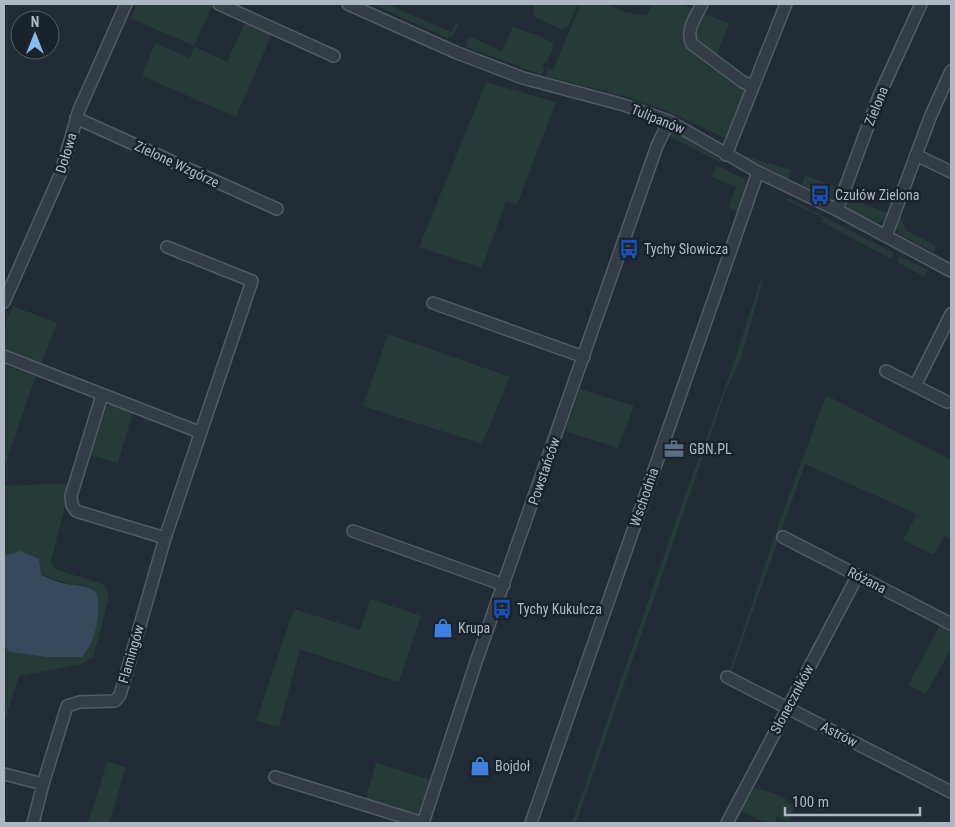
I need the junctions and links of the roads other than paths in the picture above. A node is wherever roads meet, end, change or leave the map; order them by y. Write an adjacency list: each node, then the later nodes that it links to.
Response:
1 (126, 4): 10 (street, Dołowa)
2 (219, 4): 7 (street)
3 (348, 4): 11 (street, Tulipanów)
4 (702, 4): 9 (street)
5 (786, 4): 9 (street)
6 (921, 4): 17 (street, Zielona)
7 (334, 56)
8 (951, 75): 13 (street)
9 (752, 86): 12 (street)
10 (76, 118): 16 (street, Zielone Wzgórze); 21 (street, Dołowa)
11 (669, 121): 12 (street, Tulipanów); 25 (street, Powstańców)
12 (726, 155): 14 (street, Tulipanów)
13 (916, 155): 15 (street); 18 (street)
14 (758, 172): 17 (street, Tulipanów); 45 (street, Wschodnia)
15 (951, 172)
16 (277, 209)
17 (837, 210): 18 (street, Tulipanów)
18 (886, 236): 20 (street, Tulipanów)
19 (167, 247): 30 (street, Flamingów)
20 (951, 271)
21 (4, 302)
22 (434, 303): 25 (street)
23 (951, 314): 27 (street)
24 (4, 356): 28 (street)
25 (584, 357): 35 (street, Powstańców)
26 (886, 371): 27 (street)
27 (915, 386): 29 (street)
28 (102, 395): 30 (street); 33 (street)
29 (947, 402)
30 (199, 432): 33 (street, Flamingów)
31 (353, 531): 35 (street)
32 (783, 537): 34 (street, Różana)
33 (166, 538): 41 (street, Flamingów)
34 (858, 575): 36 (street, Różana); 38 (street, Słoneczników)
35 (504, 585): 44 (street, Powstańców)
36 (951, 624)
37 (727, 677): 38 (street, Astrów)
38 (788, 708): 42 (street, Astrów); 46 (street, Słoneczników)
39 (4, 774): 41 (street)
40 (275, 777): 44 (street)
41 (43, 784): 43 (street, Flamingów)
42 (951, 792)
43 (33, 823)
44 (423, 823)
45 (531, 823)
46 (727, 823)

